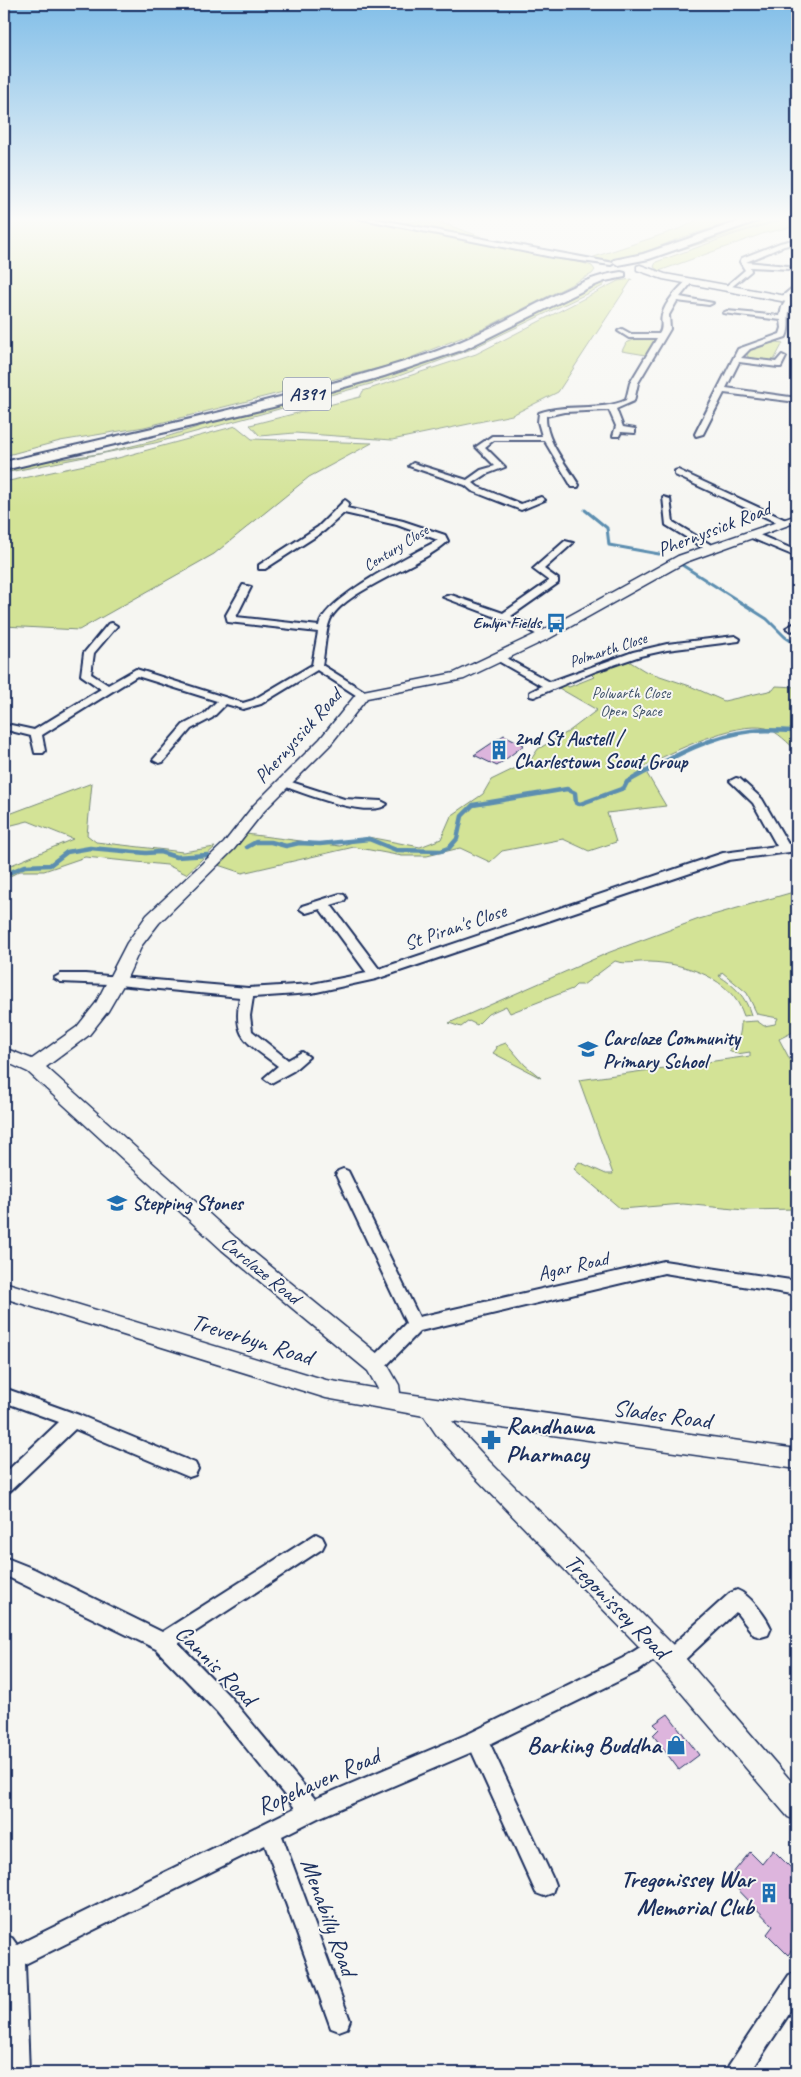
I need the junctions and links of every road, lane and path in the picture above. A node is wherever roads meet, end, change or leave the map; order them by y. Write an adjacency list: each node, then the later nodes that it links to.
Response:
1 (523, 315): 16 (highway, A391)
2 (665, 315): 7 (street)
3 (761, 315): 5 (street)
4 (784, 315): 5 (street)
5 (783, 318): 9 (street)
6 (622, 332): 7 (street)
7 (662, 336): 12 (street)
8 (782, 357): 9 (street)
9 (736, 359): 10 (street)
10 (720, 390): 11 (street); 14 (street)
11 (797, 400)
12 (611, 406): 13 (street); 15 (street)
13 (632, 430)
14 (699, 434)
15 (546, 438): 19 (street); 20 (street)
16 (4, 466)
17 (413, 466): 19 (street)
18 (678, 473): 23 (street)
19 (468, 483): 22 (street)
20 (575, 485)
21 (666, 499): 26 (street)
22 (542, 500)
23 (791, 521): 24 (street, Phernyssick Road)
24 (752, 535): 26 (street, Phernyssick Road); 27 (street)
25 (568, 543): 31 (street)
26 (710, 548): 34 (street, Phernyssick Road)
27 (797, 554)
28 (262, 567): 33 (street, Century Close)
29 (246, 587): 33 (street)
30 (448, 597): 31 (street)
31 (504, 617): 34 (street)
32 (112, 626): 39 (street)
33 (323, 629): 37 (street, Century Close)
34 (545, 635): 36 (street, Phernyssick Road)
35 (735, 639): 38 (street, Polmarth Close)
36 (498, 658): 38 (street, Polmarth Close); 41 (street, Phernyssick Road)
37 (317, 666): 41 (street); 42 (street)
38 (550, 686): 40 (street)
39 (107, 689): 42 (street); 44 (street)
40 (534, 694)
41 (362, 695): 48 (street, Phernyssick Road)
42 (223, 701): 46 (street)
43 (11, 728): 44 (street)
44 (36, 734): 45 (street)
45 (39, 751)
46 (159, 760)
47 (732, 780): 50 (street)
48 (285, 783): 49 (street); 56 (street, Phernyssick Road)
49 (382, 804)
50 (791, 848): 54 (street, St Piran's Close)
51 (340, 898): 52 (street)
52 (323, 904): 53 (street); 54 (street)
53 (306, 909)
54 (376, 975): 57 (street, St Piran's Close)
55 (61, 978): 56 (street, St Piran's Close)
56 (118, 980): 57 (street, St Piran's Close); 60 (street, Phernyssick Road)
57 (247, 993): 61 (street)
58 (4, 1054): 60 (street, Carclaze Road)
59 (302, 1057): 61 (street)
60 (34, 1067): 67 (street, Carclaze Road)
61 (288, 1067): 62 (street)
62 (271, 1078)
63 (343, 1175): 66 (street)
64 (797, 1288): 66 (street, Agar Road)
65 (4, 1290): 69 (street, Treverbyn Road)
66 (415, 1325): 67 (street)
67 (376, 1365): 69 (street, Carclaze Road)
68 (4, 1395): 72 (street)
69 (390, 1400): 70 (street, Treverbyn Road)
70 (431, 1408): 71 (street, Treverbyn Road); 80 (street, Tregonissey Road)
71 (489, 1417): 73 (street, Slades Road)
72 (73, 1420): 74 (street); 75 (street)
73 (797, 1459)
74 (189, 1469)
75 (4, 1485)
76 (316, 1543): 79 (street)
77 (4, 1566): 79 (street, Cannis Road)
78 (762, 1628): 80 (street, Ropehaven Road)
79 (163, 1642): 83 (street, Cannis Road)
80 (664, 1653): 81 (street, Ropehaven Road); 82 (street, Tregonissey Road)
81 (478, 1740): 83 (street, Ropehaven Road); 85 (street)
82 (797, 1808)
83 (311, 1811): 84 (street, Ropehaven Road)
84 (270, 1831): 86 (street, Ropehaven Road); 88 (street, Menabilly Road)
85 (544, 1885)
86 (9, 1952): 89 (street)
87 (797, 1983): 90 (street)
88 (339, 2020)
89 (18, 2073)
90 (737, 2073)

